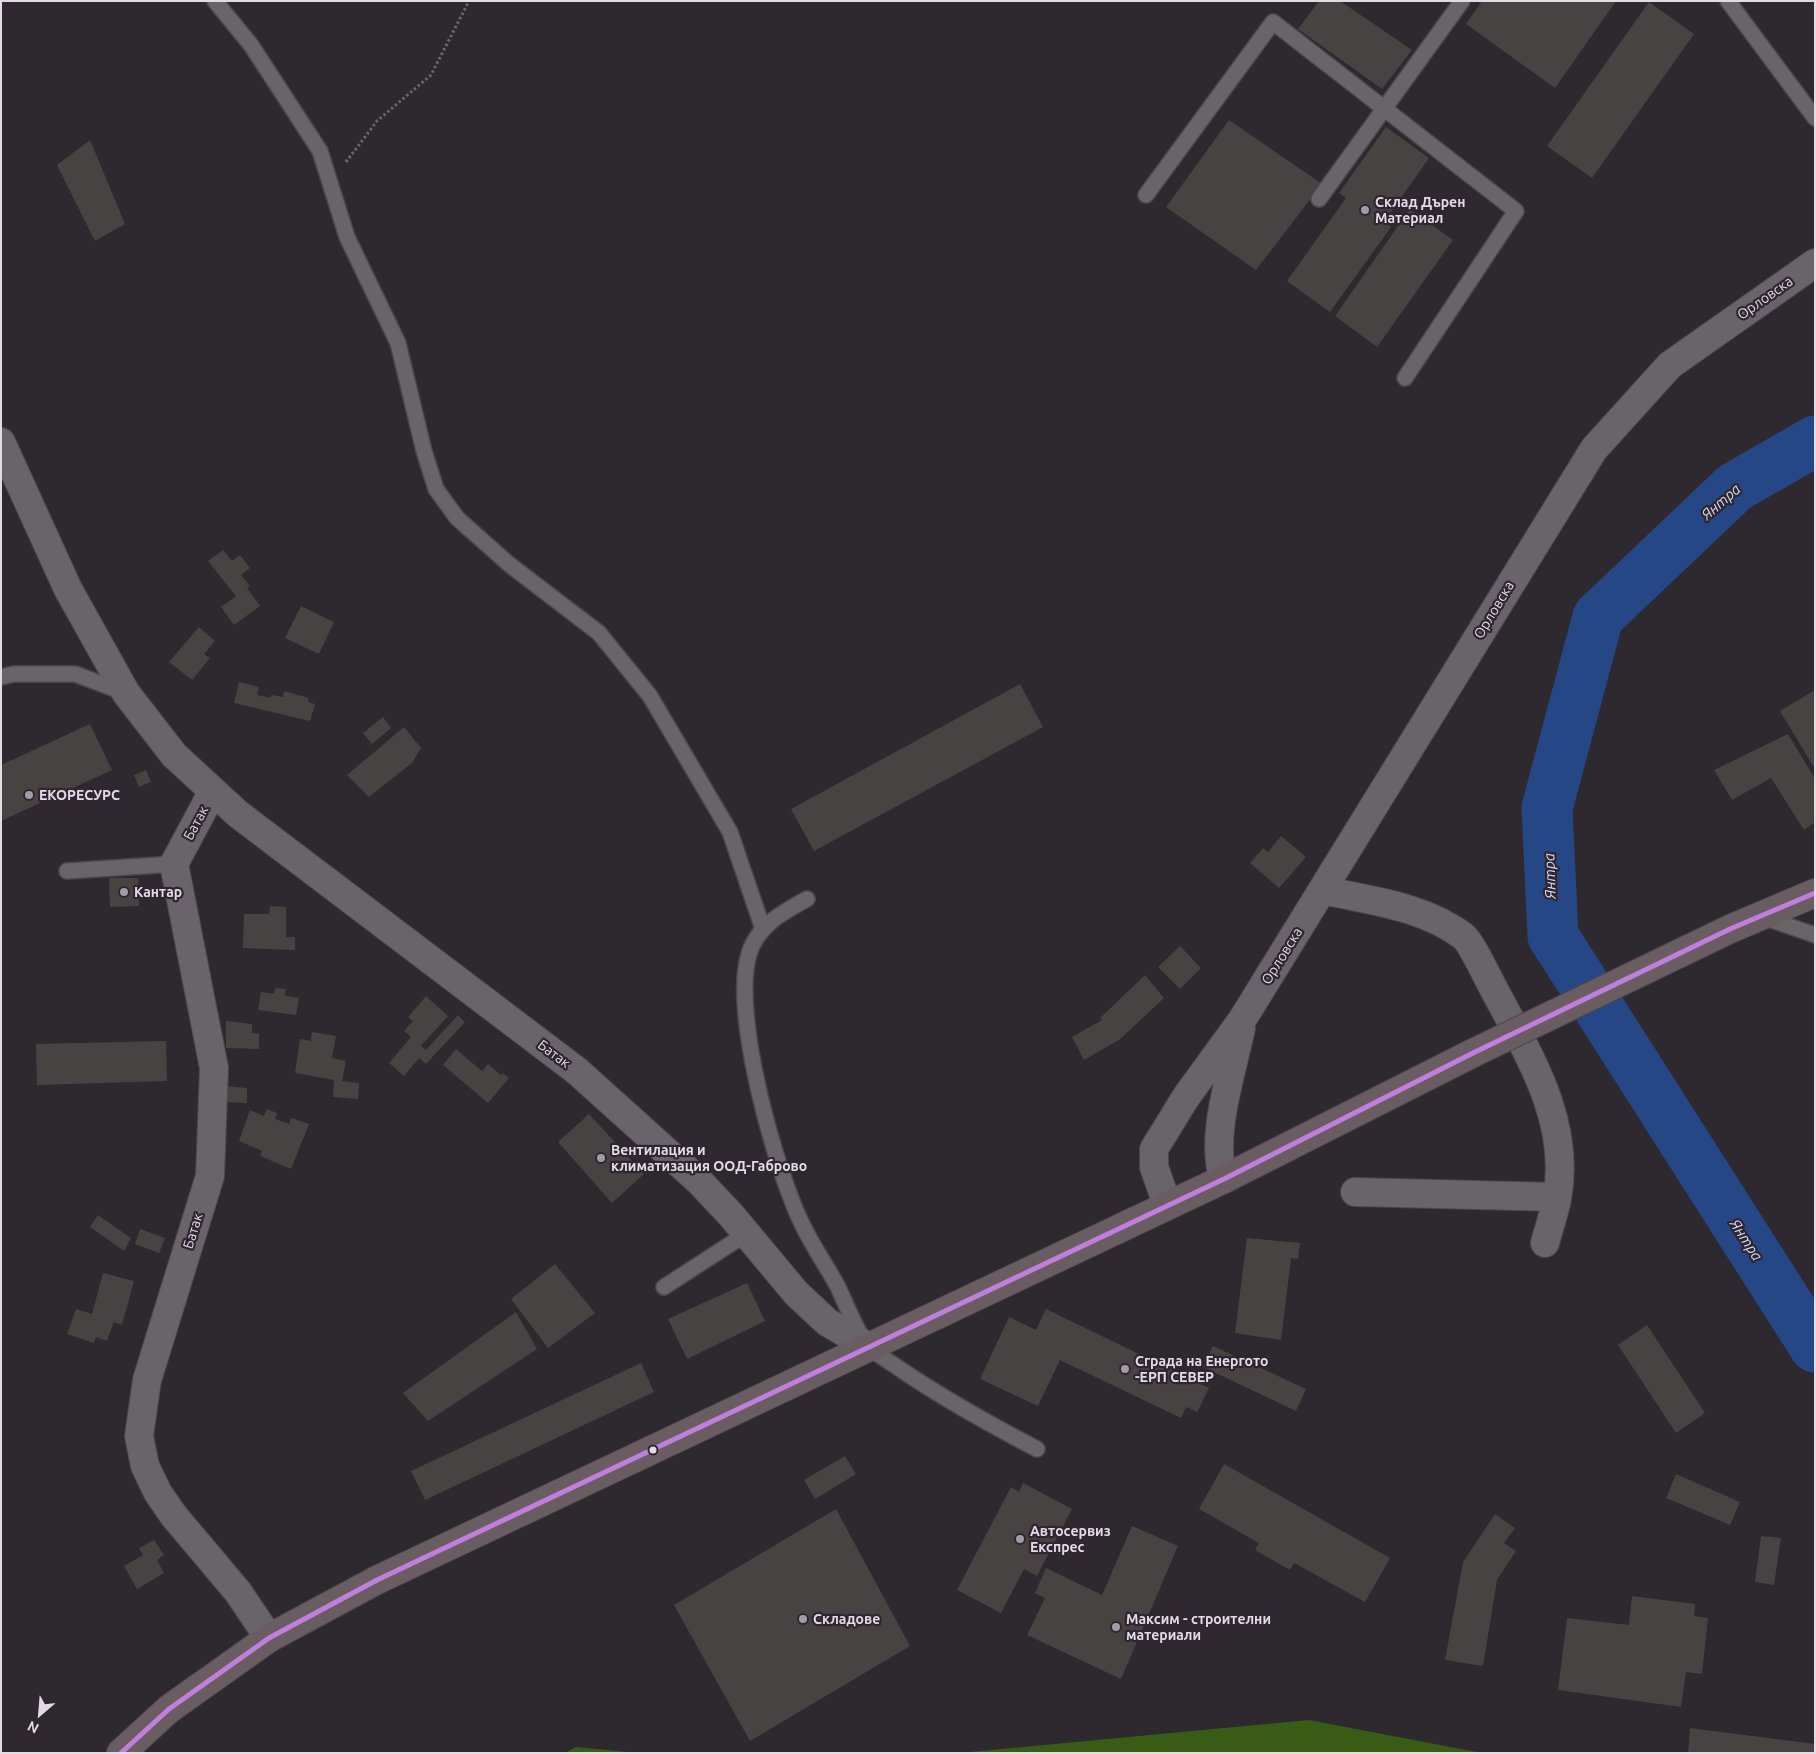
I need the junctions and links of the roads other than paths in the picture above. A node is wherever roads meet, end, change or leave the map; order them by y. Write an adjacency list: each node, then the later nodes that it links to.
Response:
1 (215, 1): 20 (lane)
2 (1462, 1): 4 (lane)
3 (1728, 1): 5 (lane)
4 (1385, 107): 6 (lane); 7 (lane); 9 (lane)
5 (1815, 118)
6 (1146, 195)
7 (1319, 199)
8 (1815, 263): 16 (street, Орловска)
9 (1405, 378)
10 (1, 442): 12 (street, Батак)
11 (1, 677): 12 (lane)
12 (126, 693): 13 (street, Батак)
13 (213, 791): 14 (street, Батак); 27 (street, Батак)
14 (174, 864): 15 (lane); 32 (street, Батак)
15 (67, 871)
16 (1323, 890): 22 (street, Орловска); 25 (street)
17 (1815, 893): 19 (main road)
18 (807, 899): 20 (lane)
19 (1759, 916): 21 (lane); 23 (main road, bridge)
20 (762, 929): 30 (lane)
21 (1815, 935)
22 (1242, 1020): 23 (street, Орловска); 26 (street, Орловска)
23 (1224, 1179): 26 (main road)
24 (1355, 1192): 25 (street)
25 (1557, 1197): 28 (street)
26 (1167, 1204): 30 (main road)
27 (746, 1234): 29 (lane); 30 (street, Батак)
28 (1545, 1243)
29 (664, 1286)
30 (868, 1346): 31 (lane); 32 (main road)
31 (1037, 1448)
32 (269, 1638): 33 (main road)
33 (121, 1753)

